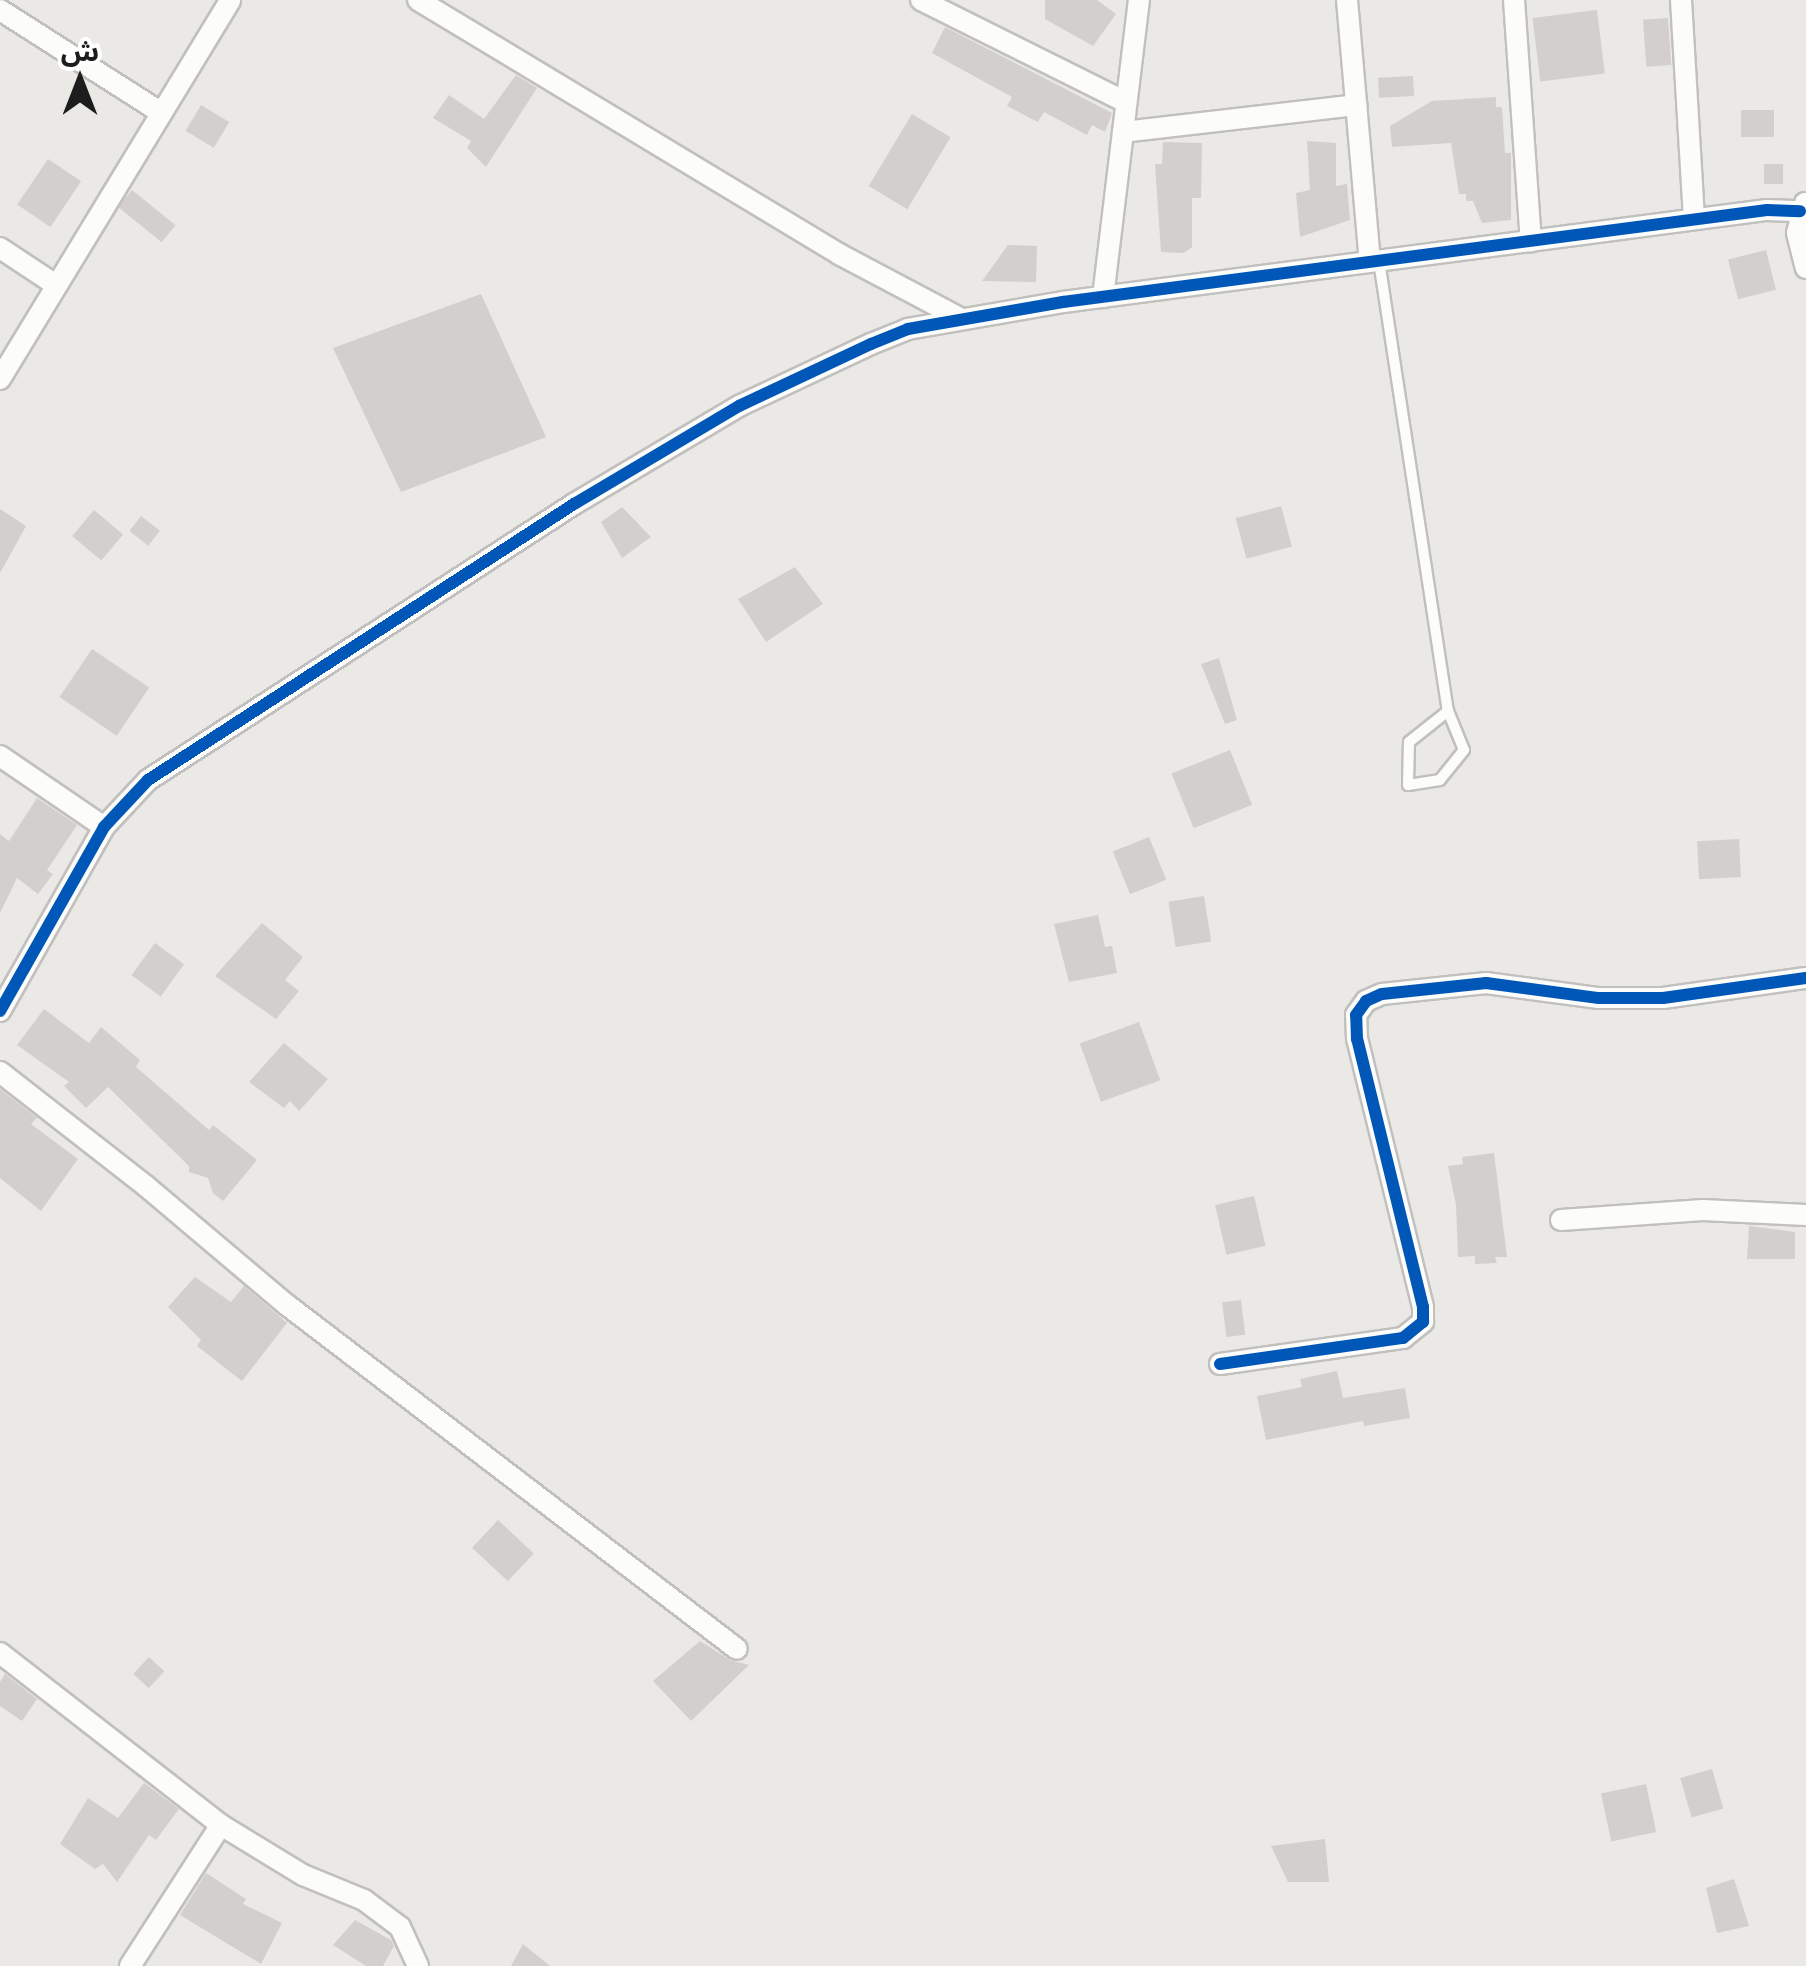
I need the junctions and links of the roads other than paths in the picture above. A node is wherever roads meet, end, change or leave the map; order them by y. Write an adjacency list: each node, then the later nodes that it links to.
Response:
1 (230, 0): 11 (street)
2 (418, 0): 21 (street)
3 (922, 0): 9 (street)
4 (1139, 0): 9 (street)
5 (1346, 0): 10 (street)
6 (1514, 0): 15 (street)
7 (1680, 0): 14 (street)
8 (0, 10): 11 (street)
9 (1126, 102): 12 (street)
10 (1356, 105): 12 (street); 17 (street)
11 (160, 112): 19 (street)
12 (1123, 132): 20 (street)
13 (1803, 206): 14 (street); 18 (street)
14 (1694, 220): 15 (street)
15 (1531, 241): 17 (street)
16 (0, 248): 19 (street)
17 (1374, 262): 20 (street); 23 (lane)
18 (1806, 268)
19 (56, 285): 22 (street)
20 (1104, 296): 21 (street)
21 (960, 318): 25 (street)
22 (0, 379)
23 (1448, 710): 23 (lane)
24 (0, 756): 25 (street)
25 (104, 827): 27 (street)
26 (1806, 978): 32 (street)
27 (7, 988): 28 (street)
28 (0, 1011)
29 (0, 1072): 33 (street)
30 (1806, 1215): 31 (street)
31 (1561, 1220)
32 (1220, 1364)
33 (738, 1648)
34 (0, 1653): 35 (street)
35 (221, 1825): 36 (street); 37 (street)
36 (130, 1966)
37 (418, 1966)

